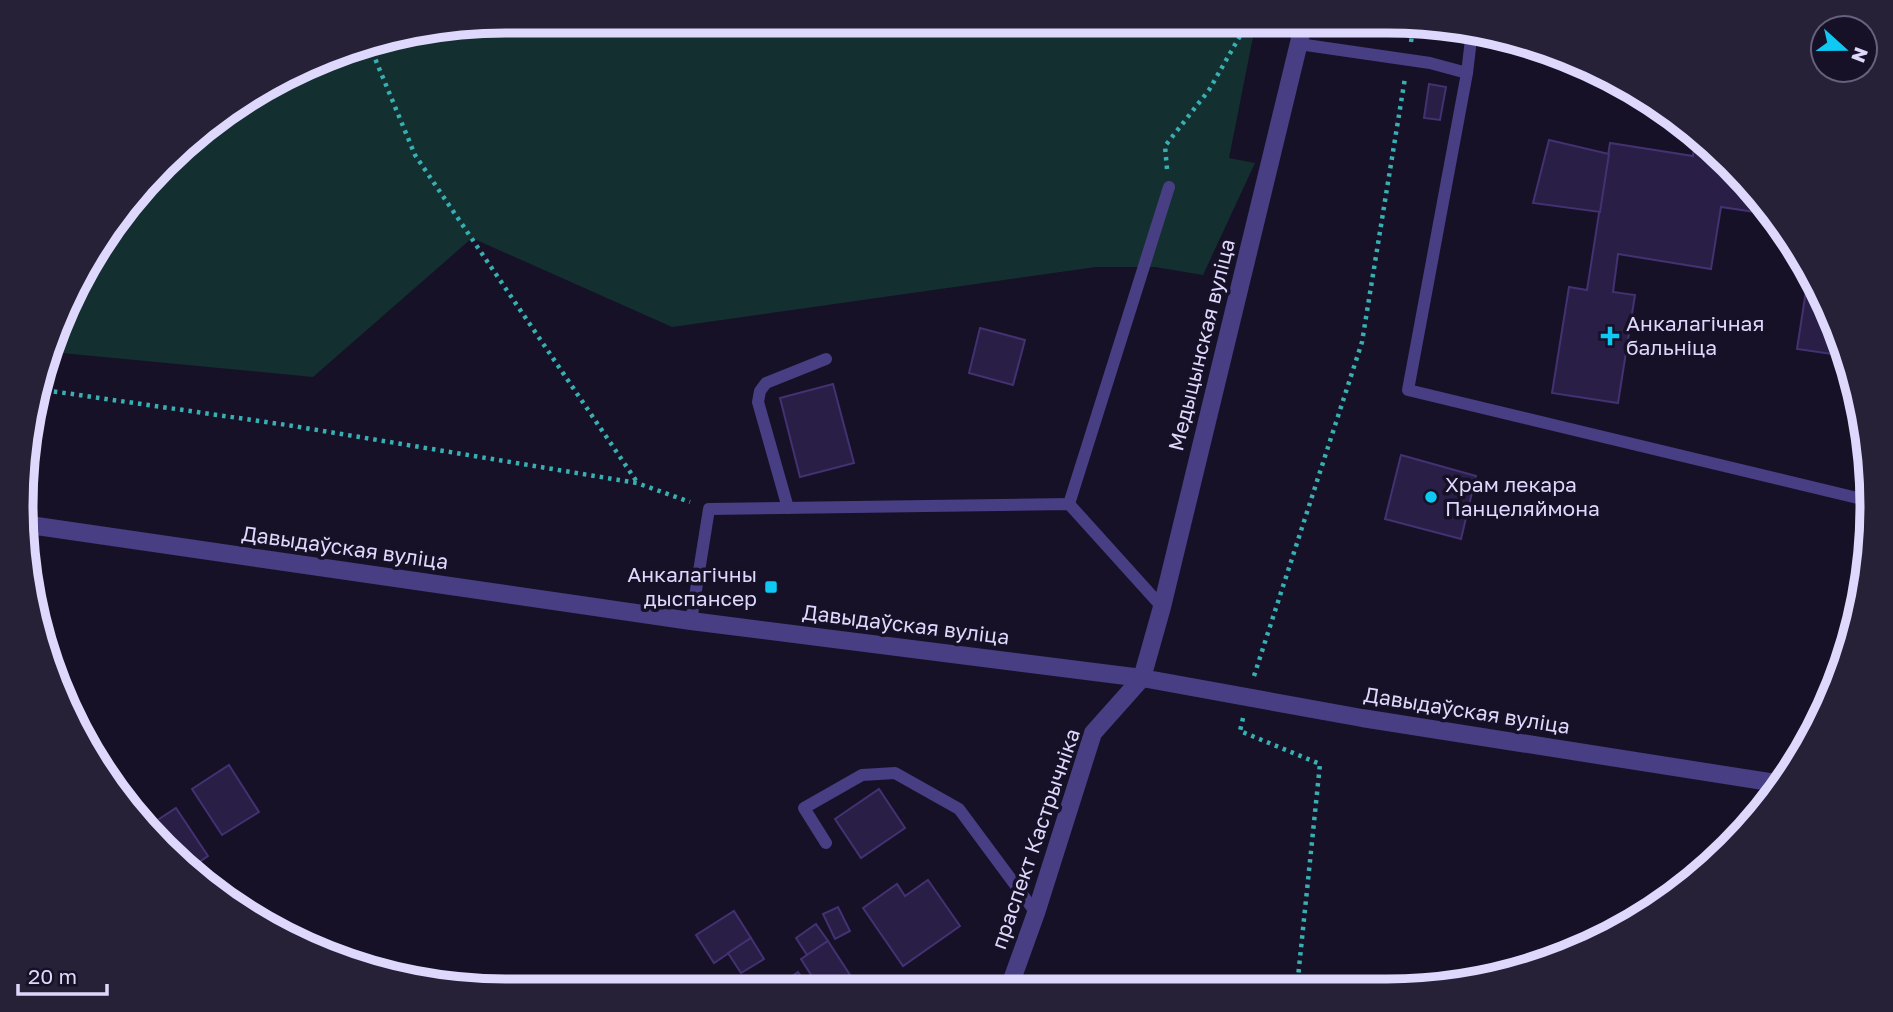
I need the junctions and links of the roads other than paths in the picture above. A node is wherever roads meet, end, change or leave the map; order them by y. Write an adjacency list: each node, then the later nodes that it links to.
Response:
1 (1302, 33): 3 (street, Медыцынская вуліца)
2 (1471, 41): 4 (lane)
3 (1299, 44): 4 (lane); 11 (street, Медыцынская вуліца)
4 (1466, 73): 7 (lane)
5 (1169, 187): 8 (lane)
6 (826, 359): 9 (lane)
7 (1860, 500)
8 (1069, 505): 9 (lane); 11 (lane)
9 (788, 508): 12 (lane)
10 (34, 526): 12 (street, Давыдаўская вуліца)
11 (1162, 607): 13 (street, Медыцынская вуліца)
12 (691, 621): 13 (street, Давыдаўская вуліца)
13 (1142, 678): 14 (street, Давыдаўская вуліца); 16 (street, праспект Кастрычніка)
14 (1771, 782)
15 (826, 843): 16 (lane)
16 (1036, 913): 17 (street, праспект Кастрычніка)
17 (1012, 979)

